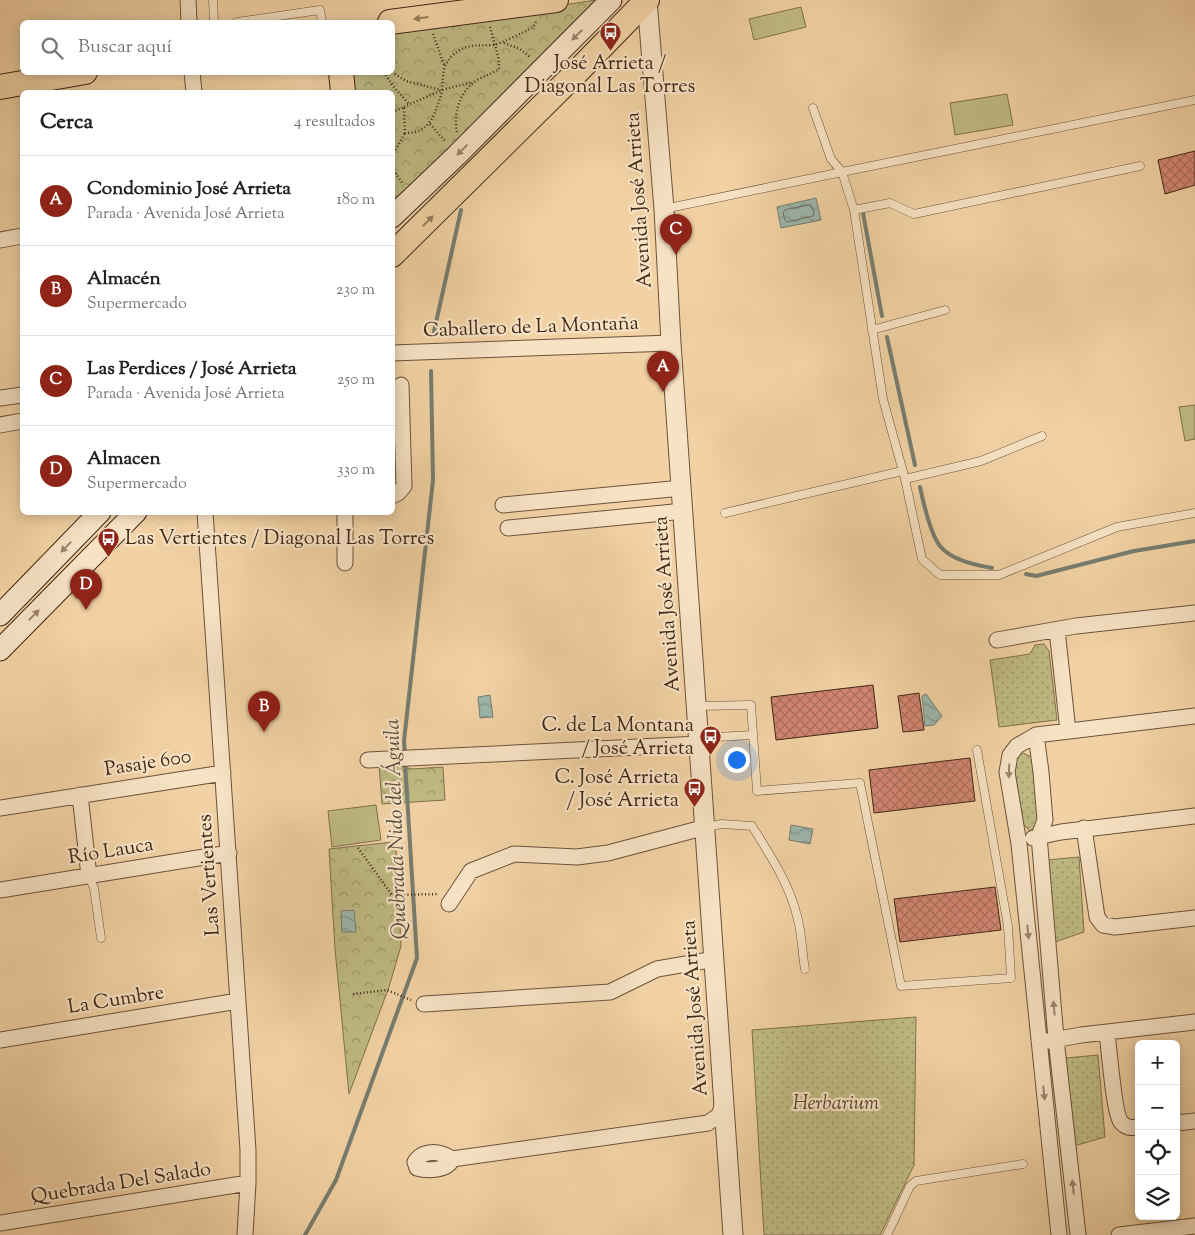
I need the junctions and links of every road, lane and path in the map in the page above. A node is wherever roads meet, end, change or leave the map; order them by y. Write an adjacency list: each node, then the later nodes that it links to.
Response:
1 (188, 0): 8 (street)
2 (213, 0): 9 (lane)
3 (611, 0): 16 (main road, one-way to 16)
4 (647, 0): 40 (street, Avenida José Arrieta); 45 (main road, one-way to 4)
5 (550, 1): 6 (main road); 13 (path)
6 (484, 9): 7 (main road); 14 (path)
7 (426, 17): 12 (main road, one-way to 12); 15 (path)
8 (189, 20)
9 (214, 20)
10 (251, 20): 11 (lane)
11 (322, 20)
12 (395, 21)
13 (503, 42): 14 (path); 16 (path)
14 (495, 45): 15 (path); 22 (path)
15 (444, 65): 26 (path)
16 (540, 72): 35 (main road, one-way to 35)
17 (395, 74): 26 (path)
18 (68, 75): 23 (main road)
19 (192, 75): 24 (street)
20 (341, 75): 25 (main road)
21 (386, 75): 28 (path)
22 (475, 81): 26 (path); 35 (path)
23 (0, 87)
24 (194, 90)
25 (343, 90)
26 (442, 90): 28 (path); 32 (path)
27 (1195, 100): 38 (lane)
28 (410, 105): 29 (path)
29 (404, 107): 31 (path); 33 (path)
30 (814, 108): 38 (lane)
31 (395, 111)
32 (430, 124): 33 (path); 35 (path)
33 (405, 133): 34 (path)
34 (395, 151)
35 (457, 154): 39 (main road)
36 (1140, 166): 41 (lane)
37 (395, 169): 39 (path)
38 (842, 172): 40 (lane); 41 (lane)
39 (415, 196): 42 (main road)
40 (664, 209): 48 (street, Avenida José Arrieta)
41 (854, 210): 47 (lane)
42 (395, 214)
43 (20, 236): 44 (street)
44 (0, 240)
45 (395, 253)
46 (944, 310): 47 (lane)
47 (872, 330): 56 (lane)
48 (671, 342): 49 (street, Caballero de La Montaña); 57 (street, Avenida José Arrieta)
49 (395, 353)
50 (401, 385): 58 (street)
51 (20, 395): 52 (street)
52 (0, 398)
53 (20, 421): 54 (street)
54 (0, 424)
55 (1042, 436): 56 (lane)
56 (904, 475): 61 (lane); 62 (lane)
57 (682, 488): 59 (street); 60 (street, Avenida José Arrieta)
58 (395, 495)
59 (503, 505)
60 (684, 511): 67 (street); 74 (street, Avenida José Arrieta)
61 (725, 513)
62 (1195, 513)
63 (97, 515): 70 (main road, one-way to 70)
64 (133, 515): 73 (main road, one-way to 64)
65 (205, 515): 82 (street, Las Vertientes)
66 (344, 515): 68 (street)
67 (508, 528)
68 (345, 563)
69 (1195, 613): 71 (street)
70 (0, 615)
71 (1057, 630): 72 (street); 76 (street)
72 (997, 640)
73 (0, 650)
74 (697, 706): 77 (lane); 79 (street, Avenida José Arrieta)
75 (1195, 716): 76 (street)
76 (1068, 731): 78 (street)
77 (752, 734): 79 (lane); 80 (lane)
78 (1036, 736): 88 (street); 89 (street, one-way to 89)
79 (700, 741): 81 (street); 86 (street, Avenida José Arrieta)
80 (978, 750)
81 (368, 760)
82 (223, 773): 83 (street, Pasaje 600); 91 (street, Las Vertientes)
83 (80, 796): 84 (street, Pasaje 600); 92 (street, Pasaje 600)
84 (0, 808)
85 (1195, 816): 87 (street)
86 (706, 827): 95 (street); 98 (street, Avenida José Arrieta); 99 (lane)
87 (1084, 828): 88 (street); 96 (street)
88 (1039, 836): 89 (street); 106 (street, one-way to 88)
89 (1019, 844): 108 (street, one-way to 108)
90 (358, 848): 94 (path)
91 (229, 853): 92 (street, Río Lauca); 102 (street, Las Vertientes)
92 (89, 876): 93 (street, Río Lauca); 97 (lane)
93 (0, 890)
94 (422, 894)
95 (449, 904)
96 (1195, 918)
97 (101, 938)
98 (715, 959): 103 (street); 109 (street, Avenida José Arrieta)
99 (805, 970)
100 (353, 994): 101 (path)
101 (408, 999)
102 (238, 1002): 107 (street, La Cumbre); 117 (street, Las Vertientes)
103 (424, 1004)
104 (1195, 1022): 105 (street)
105 (1107, 1033): 106 (street); 113 (street)
106 (1056, 1039): 108 (street); 124 (street, one-way to 106)
107 (0, 1040)
108 (1039, 1044): 123 (street, one-way to 123)
109 (724, 1101): 112 (street); 114 (street, Avenida José Arrieta)
110 (1195, 1120): 111 (street)
111 (1180, 1122)
112 (708, 1123): 114 (street); 115 (street)
113 (1135, 1127)
114 (728, 1145): 121 (street, Avenida José Arrieta)
115 (452, 1159)
116 (1023, 1164): 122 (lane)
117 (248, 1183): 118 (street, Quebrada Del Salado); 120 (street, Las Vertientes)
118 (0, 1223)
119 (1195, 1226): 125 (street)
120 (246, 1235)
121 (733, 1235)
122 (887, 1235)
123 (1059, 1235)
124 (1078, 1235)
125 (1128, 1235)

